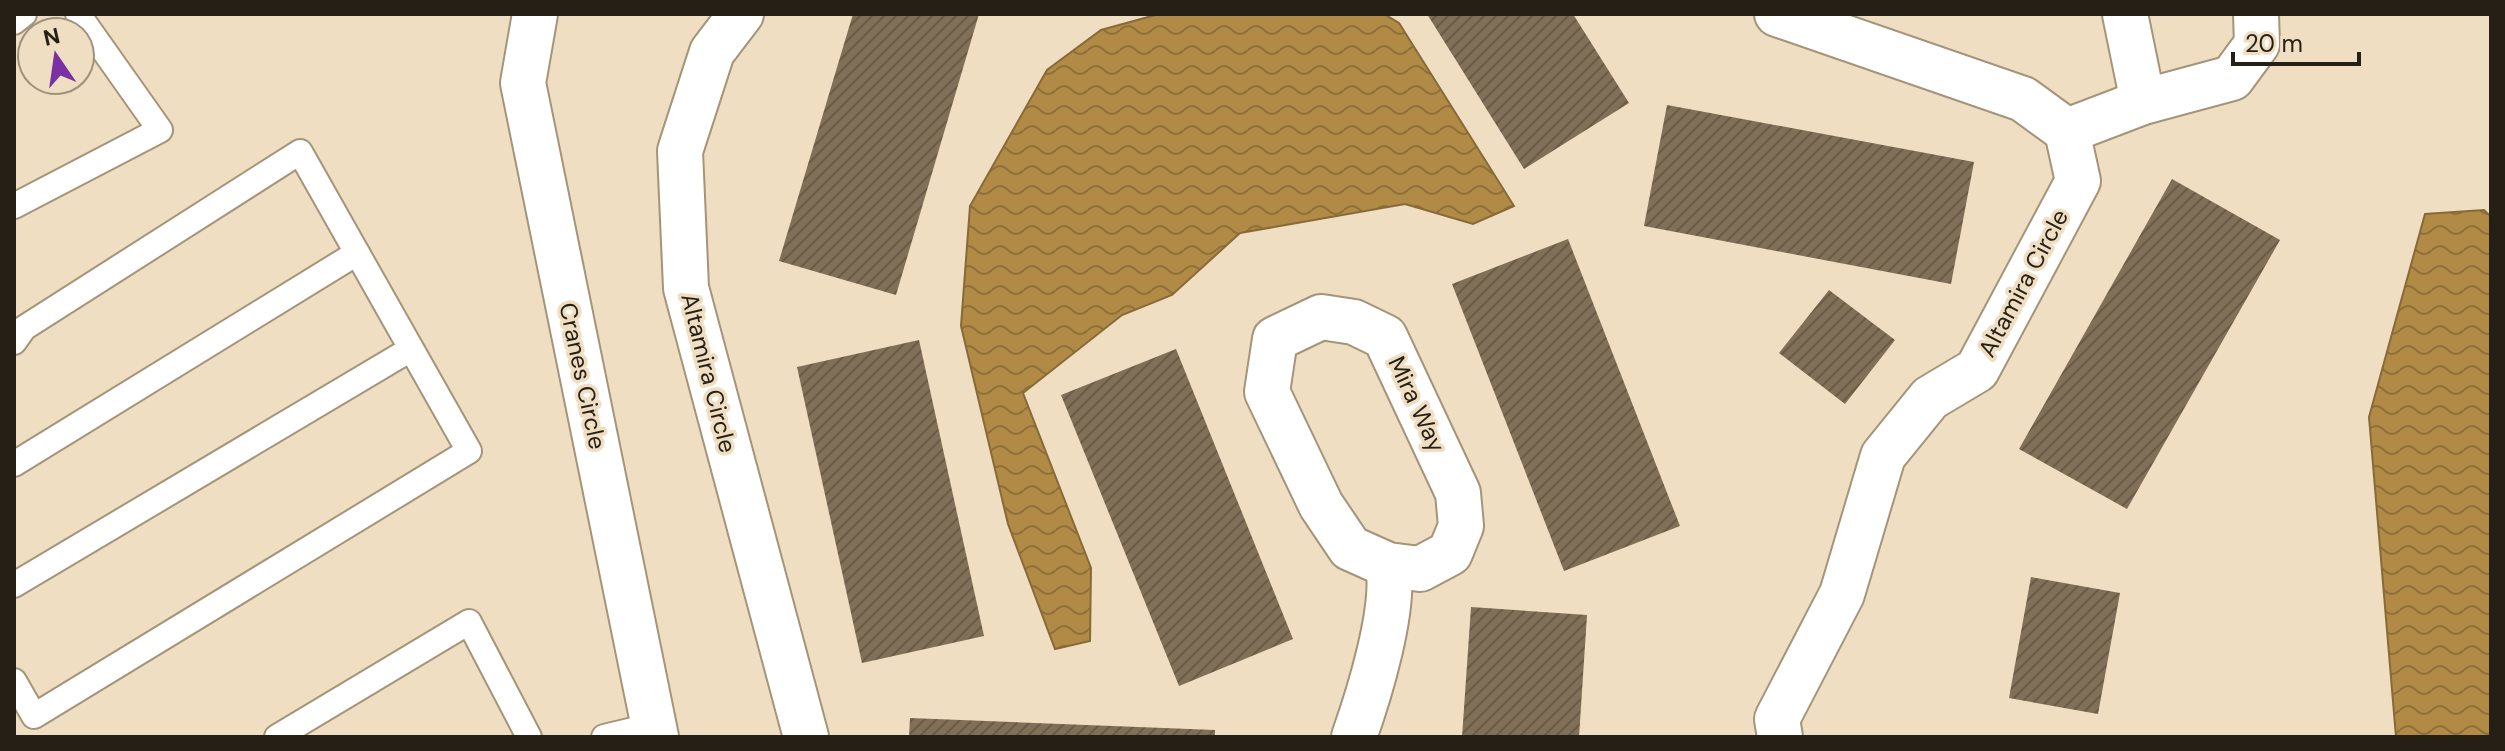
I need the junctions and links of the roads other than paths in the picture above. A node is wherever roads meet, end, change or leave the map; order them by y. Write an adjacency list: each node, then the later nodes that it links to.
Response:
1 (24, 14): 8 (lane)
2 (78, 14): 11 (lane)
3 (535, 14): 19 (street, Cranes Circle)
4 (741, 14): 23 (street, Altamira Circle)
5 (1777, 14): 10 (street)
6 (2125, 14): 9 (street)
7 (2256, 14): 9 (street)
8 (14, 22)
9 (2143, 102): 10 (street)
10 (2067, 131): 25 (street, Altamira Circle)
11 (14, 206)
12 (357, 253): 13 (lane); 14 (lane); 15 (lane)
13 (14, 342)
14 (411, 349): 17 (lane); 18 (lane)
15 (14, 464)
16 (1388, 565): 16 (street, Mira Way); 24 (street)
17 (14, 585)
18 (14, 681)
19 (655, 731): 22 (lane)
20 (277, 737): 21 (lane)
21 (529, 737)
22 (604, 737)
23 (806, 737)
24 (1354, 737)
25 (1780, 737)

